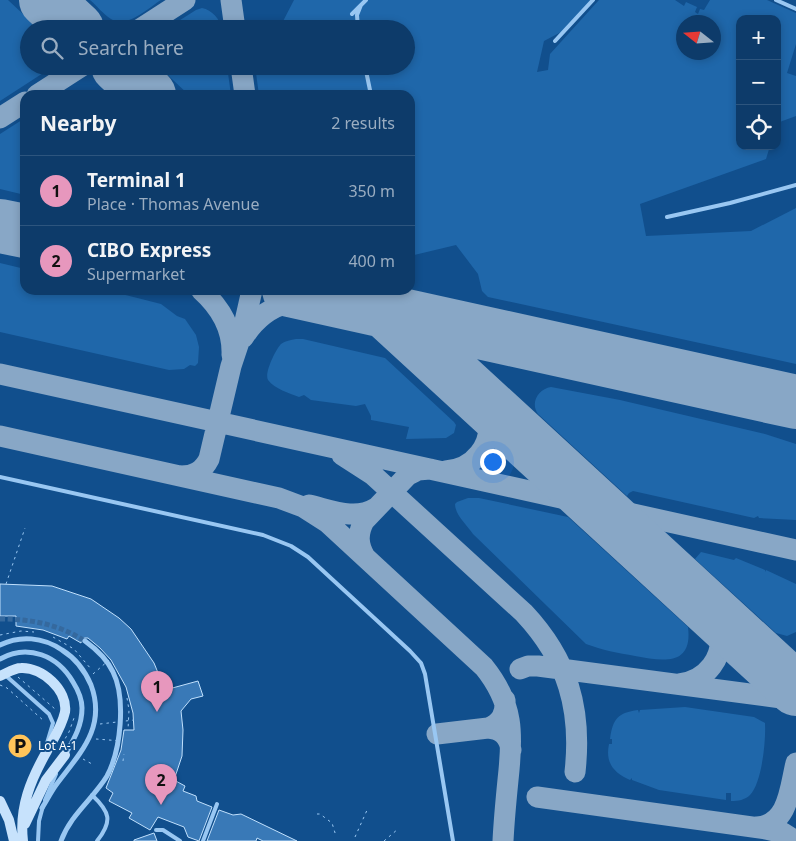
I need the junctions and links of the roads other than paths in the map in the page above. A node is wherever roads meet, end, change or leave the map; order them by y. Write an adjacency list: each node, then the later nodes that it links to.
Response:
1 (366, 0): 4 (lane)
2 (594, 0): 8 (lane)
3 (776, 0): 5 (lane)
4 (361, 4): 6 (lane); 7 (lane)
5 (796, 9)
6 (352, 14)
7 (357, 20)
8 (555, 41)
9 (367, 75): 10 (lane)
10 (370, 90)
11 (796, 185): 12 (lane)
12 (667, 217)
13 (0, 477): 33 (lane)
14 (85, 641): 20 (street)
15 (0, 645): 23 (street)
16 (0, 658): 18 (street)
17 (1, 674): 19 (lane); 19 (main road)
18 (65, 755): 23 (lane); 24 (main road)
19 (39, 766): 24 (main road)
20 (92, 795): 29 (street); 30 (lane)
21 (0, 801): 26 (main road)
22 (217, 804): 32 (lane)
23 (42, 808): 28 (lane)
24 (22, 829): 27 (main road)
25 (156, 830): 31 (lane)
26 (14, 841)
27 (23, 841)
28 (38, 841)
29 (61, 841)
30 (96, 841)
31 (180, 841)
32 (203, 841)
33 (453, 841)

